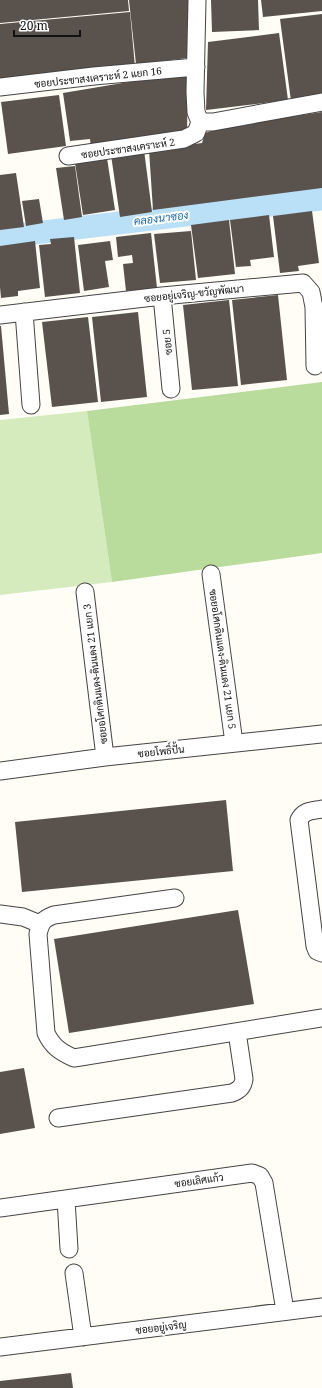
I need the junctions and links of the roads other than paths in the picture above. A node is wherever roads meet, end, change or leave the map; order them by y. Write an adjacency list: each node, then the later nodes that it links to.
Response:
1 (197, 0): 2 (street)
2 (196, 67): 3 (street, ซอยประชาสงเคราะห์ 2 แยก 16); 5 (street)
3 (0, 87)
4 (322, 102): 5 (street)
5 (200, 122): 6 (street, ซอยประชาสงเคราะห์ 2)
6 (68, 156)
7 (162, 296): 8 (street, ซอยอยู่เจริญ-ขวัญพัฒนา); 10 (street, ซอยอยู่เจริญ-ขวัญพัฒนา); 11 (street, ซอย 5)
8 (24, 312): 9 (street, ซอยอยู่เจริญ-ขวัญพัฒนา); 12 (street)
9 (0, 315)
10 (315, 366)
11 (171, 389)
12 (31, 405)
13 (211, 574): 16 (street, ซอยอโศกดินแดง-ดินแดง 21 แยก 5)
14 (85, 592): 17 (street, ซอยอโศกดินแดง-ดินแดง 21 แยก 3)
15 (322, 734): 16 (street, ซอยโพธิ์ปั้น)
16 (234, 743): 17 (street, ซอยโพธิ์ปั้น)
17 (105, 757): 18 (street, ซอยโพธิ์ปั้น)
18 (0, 771)
19 (322, 809): 23 (street)
20 (175, 898): 22 (street)
21 (0, 914): 22 (street)
22 (40, 924): 25 (street)
23 (322, 953)
24 (322, 1018): 25 (street)
25 (236, 1032): 26 (street)
26 (58, 1118)
27 (66, 1199): 28 (street, ซอยเลิศแก้ว); 29 (street); 32 (street, ซอยเลิศแก้ว)
28 (0, 1208)
29 (70, 1249)
30 (74, 1273): 33 (street)
31 (322, 1307): 32 (street, ซอยอยู่เจริญ)
32 (285, 1312): 33 (street, ซอยอยู่เจริญ)
33 (83, 1337): 34 (street, ซอยอยู่เจริญ)
34 (0, 1347)

